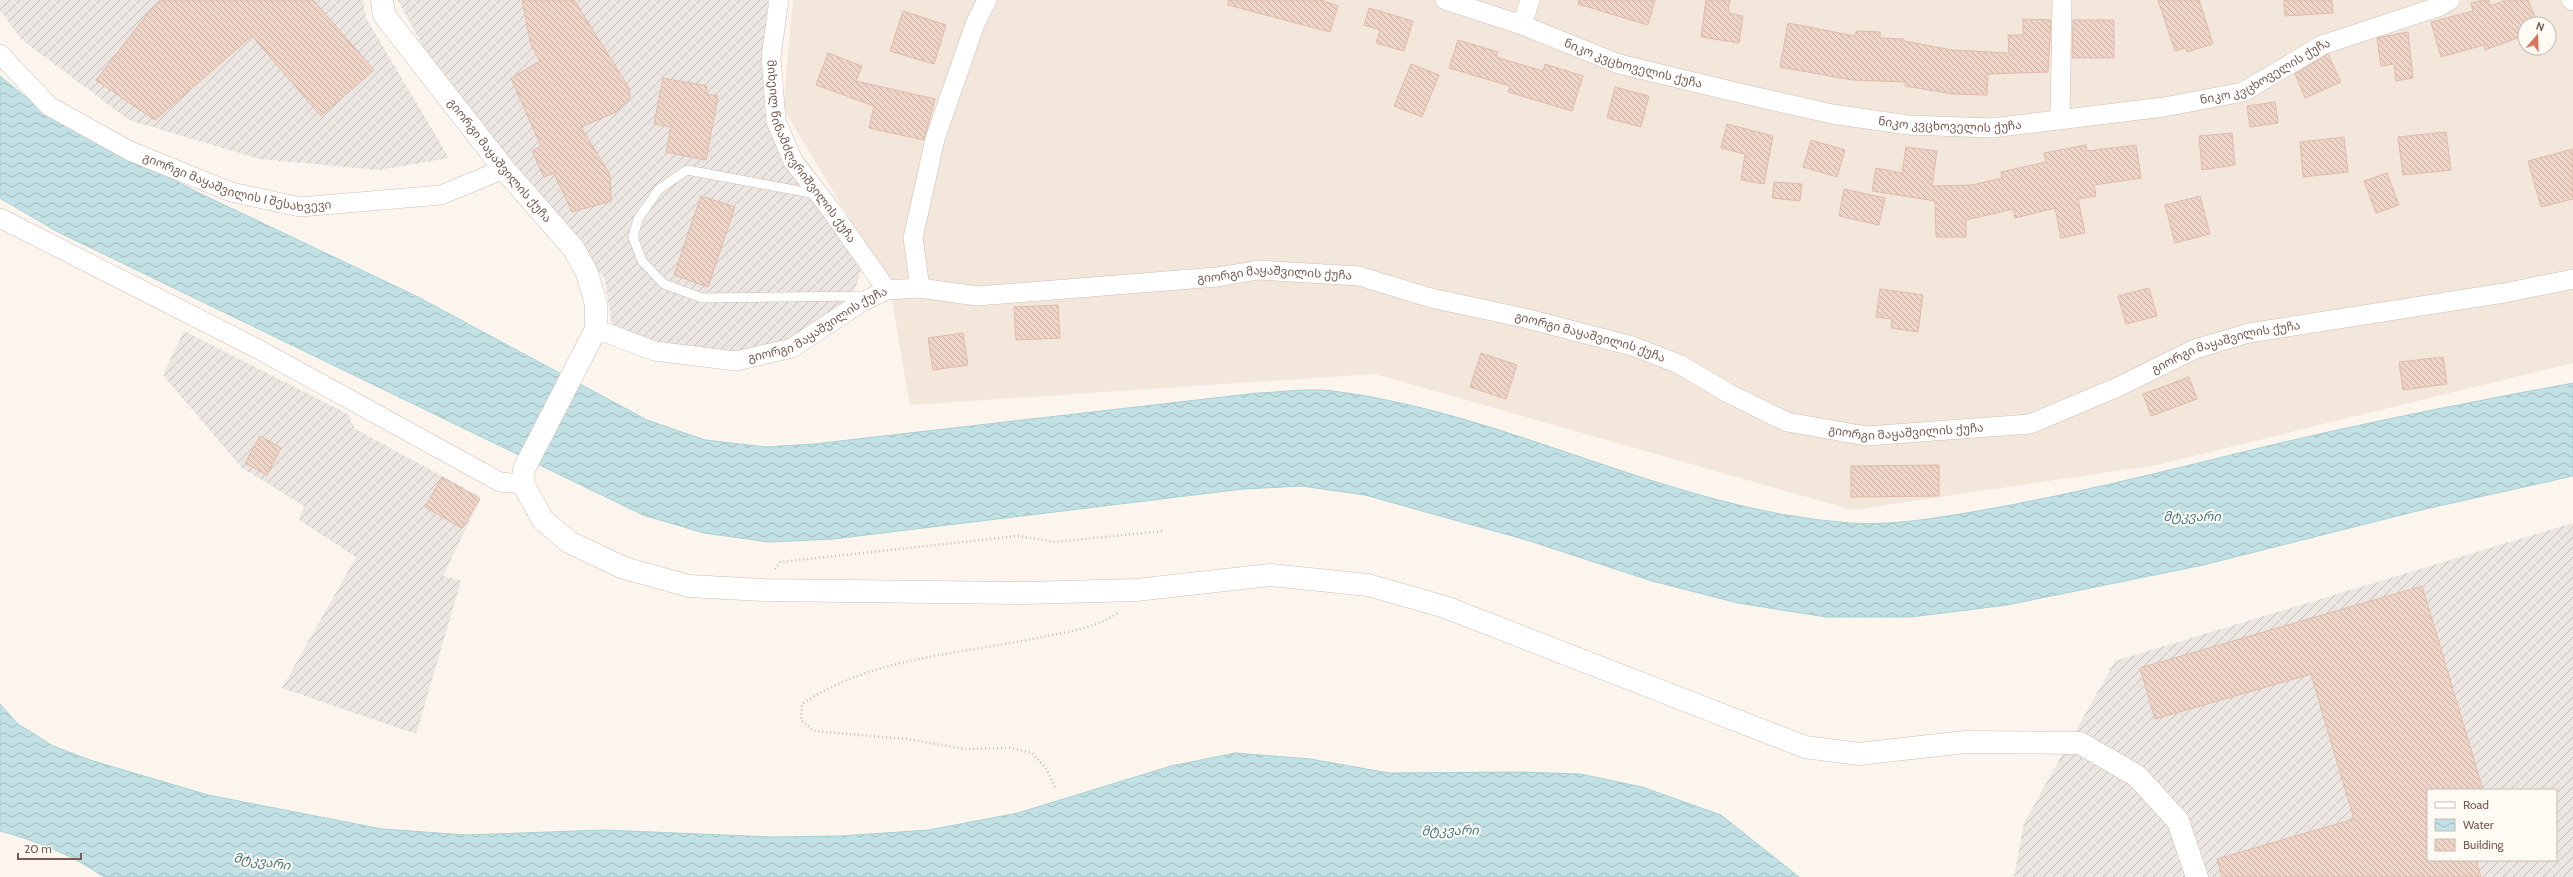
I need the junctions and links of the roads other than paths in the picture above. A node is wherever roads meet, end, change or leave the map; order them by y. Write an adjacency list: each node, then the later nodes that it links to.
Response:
1 (382, 0): 11 (street, გიორგი მაყაშვილის ქუჩა)
2 (779, 0): 12 (street, მიხეილ წინამძღვრიშვილის ქუჩა)
3 (987, 0): 15 (street)
4 (1445, 0): 8 (street, ნიკო კვცხოველის ქუჩა)
5 (1530, 0): 8 (street)
6 (2062, 0): 10 (street)
7 (2450, 0): 10 (street, ნიკო კვცხოველის ქუჩა)
8 (1522, 24): 10 (street, ნიკო კვცხოველის ქუჩა)
9 (0, 54): 11 (street, გიორგი მაყაშვილის I შესახვევი)
10 (2060, 120)
11 (504, 169): 17 (street, გიორგი მაყაშვილის ქუჩა)
12 (819, 195): 16 (street, მიხეილ წინამძღვრიშვილის ქუჩა); 16 (lane)
13 (0, 218): 18 (street)
14 (2573, 279): 15 (street, გიორგი მაყაშვილის ქუჩა)
15 (920, 288): 16 (street, გიორგი მაყაშვილის ქუჩა)
16 (881, 293): 17 (street, გიორგი მაყაშვილის ქუჩა)
17 (596, 330): 18 (street)
18 (524, 476): 19 (street)
19 (2197, 877)

